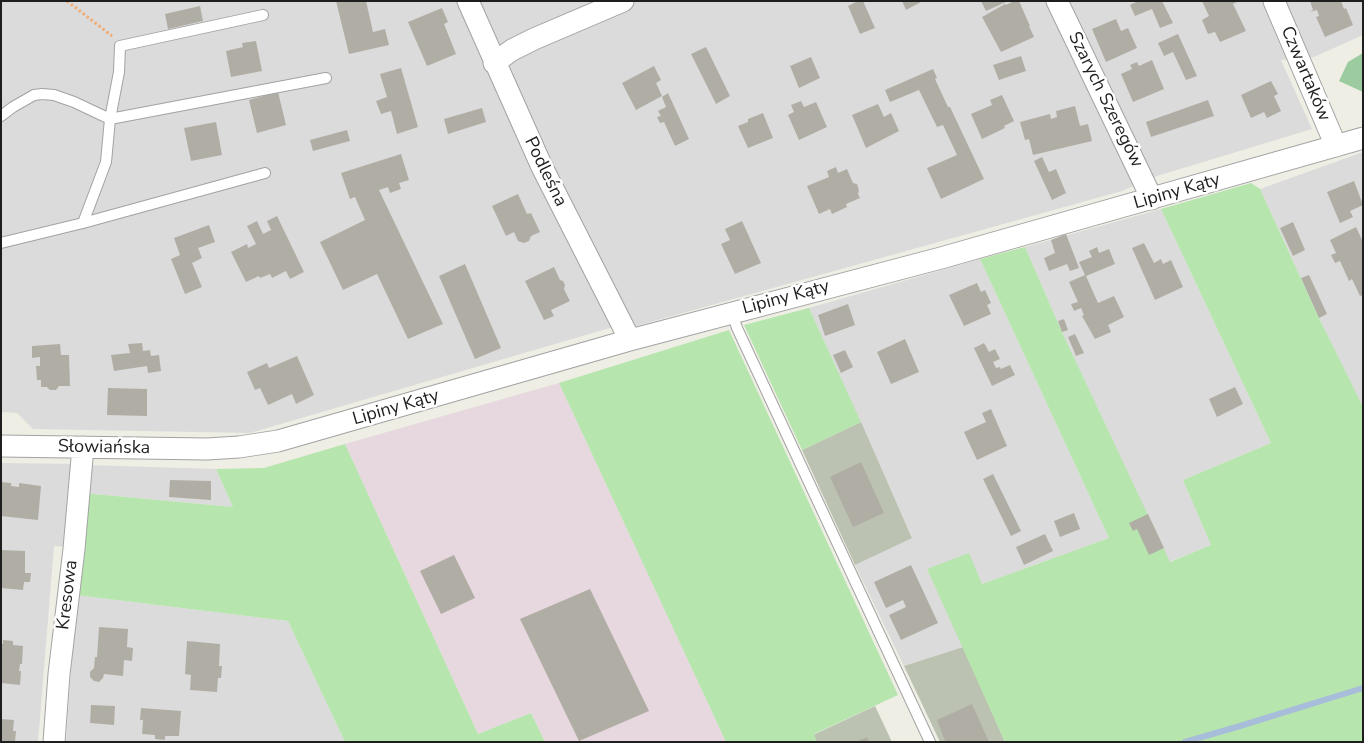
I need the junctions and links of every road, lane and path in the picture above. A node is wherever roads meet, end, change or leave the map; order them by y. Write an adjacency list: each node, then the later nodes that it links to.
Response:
1 (67, 1): 7 (path)
2 (468, 1): 8 (street, Podleśna)
3 (623, 1): 8 (street)
4 (1057, 1): 15 (street, Szarych Szeregów)
5 (1274, 1): 13 (street, Czwartaków)
6 (263, 15): 7 (lane)
7 (120, 46): 11 (lane)
8 (494, 63): 19 (street, Podleśna)
9 (326, 78): 11 (lane)
10 (1, 116): 11 (lane)
11 (110, 119): 16 (lane)
12 (1363, 138): 13 (street, Lipiny Kąty)
13 (1336, 146): 15 (street, Lipiny Kąty)
14 (265, 173): 16 (lane)
15 (1152, 200): 18 (street, Lipiny Kąty)
16 (83, 223): 17 (lane)
17 (1, 244)
18 (732, 313): 19 (street, Lipiny Kąty); 24 (lane)
19 (630, 340): 22 (street, Lipiny Kąty)
20 (1, 446): 21 (street, Słowiańska)
21 (83, 447): 22 (street, Słowiańska); 23 (street, Kresowa)
22 (207, 449)
23 (54, 742)
24 (930, 742)

